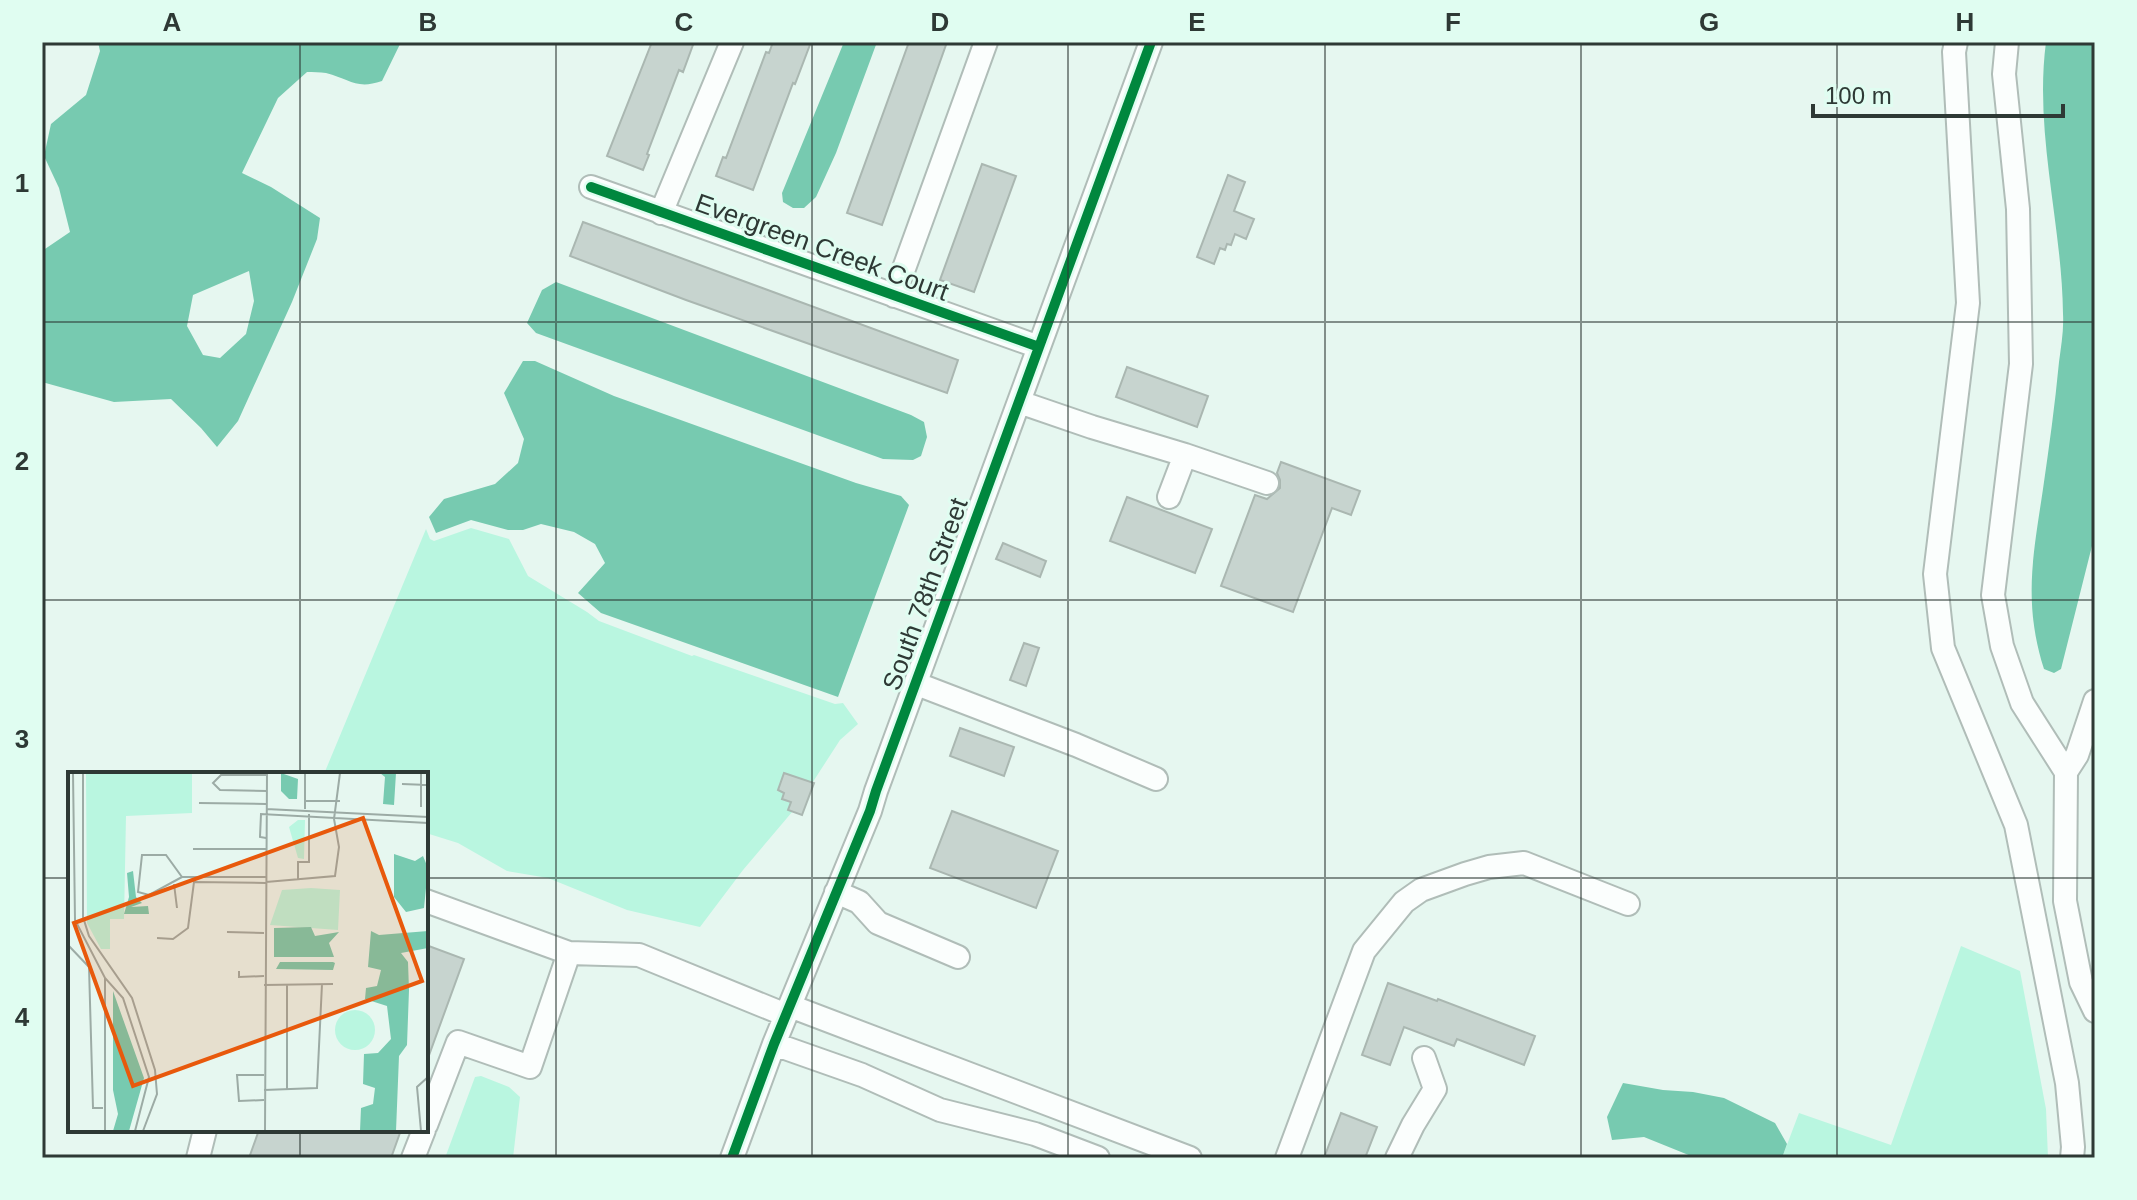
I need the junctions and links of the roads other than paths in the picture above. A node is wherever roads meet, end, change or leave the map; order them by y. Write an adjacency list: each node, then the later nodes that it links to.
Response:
1 (732, 42): 7 (street)
2 (986, 42): 8 (street)
3 (1151, 42): 9 (street, South 78th Street)
4 (1956, 42): 37 (street)
5 (2007, 42): 16 (street)
6 (591, 187): 7 (street, Evergreen Creek Court)
7 (661, 213): 8 (street, Evergreen Creek Court)
8 (894, 296): 9 (street, Evergreen Creek Court)
9 (1039, 347): 10 (street, South 78th Street)
10 (1019, 402): 11 (street); 14 (street, South 78th Street)
11 (1185, 455): 12 (street); 13 (street)
12 (1267, 483)
13 (1169, 497)
14 (917, 684): 17 (street); 18 (street, South 78th Street)
15 (2095, 701): 16 (street)
16 (2066, 772): 24 (street)
17 (1156, 779)
18 (836, 892): 22 (street); 23 (street, South 78th Street)
19 (428, 902): 21 (street)
20 (1628, 904): 35 (street)
21 (569, 953): 23 (street); 27 (street)
22 (958, 957)
23 (788, 1010): 25 (street, South 78th Street); 34 (street)
24 (2095, 1011)
25 (774, 1044): 32 (street, South 78th Street); 33 (street)
26 (1424, 1058): 36 (street)
27 (428, 1120)
28 (204, 1132): 30 (street)
29 (423, 1132): 31 (street)
30 (198, 1158)
31 (413, 1158)
32 (732, 1158)
33 (1098, 1158)
34 (1190, 1158)
35 (1287, 1158)
36 (1397, 1158)
37 (2072, 1158)

